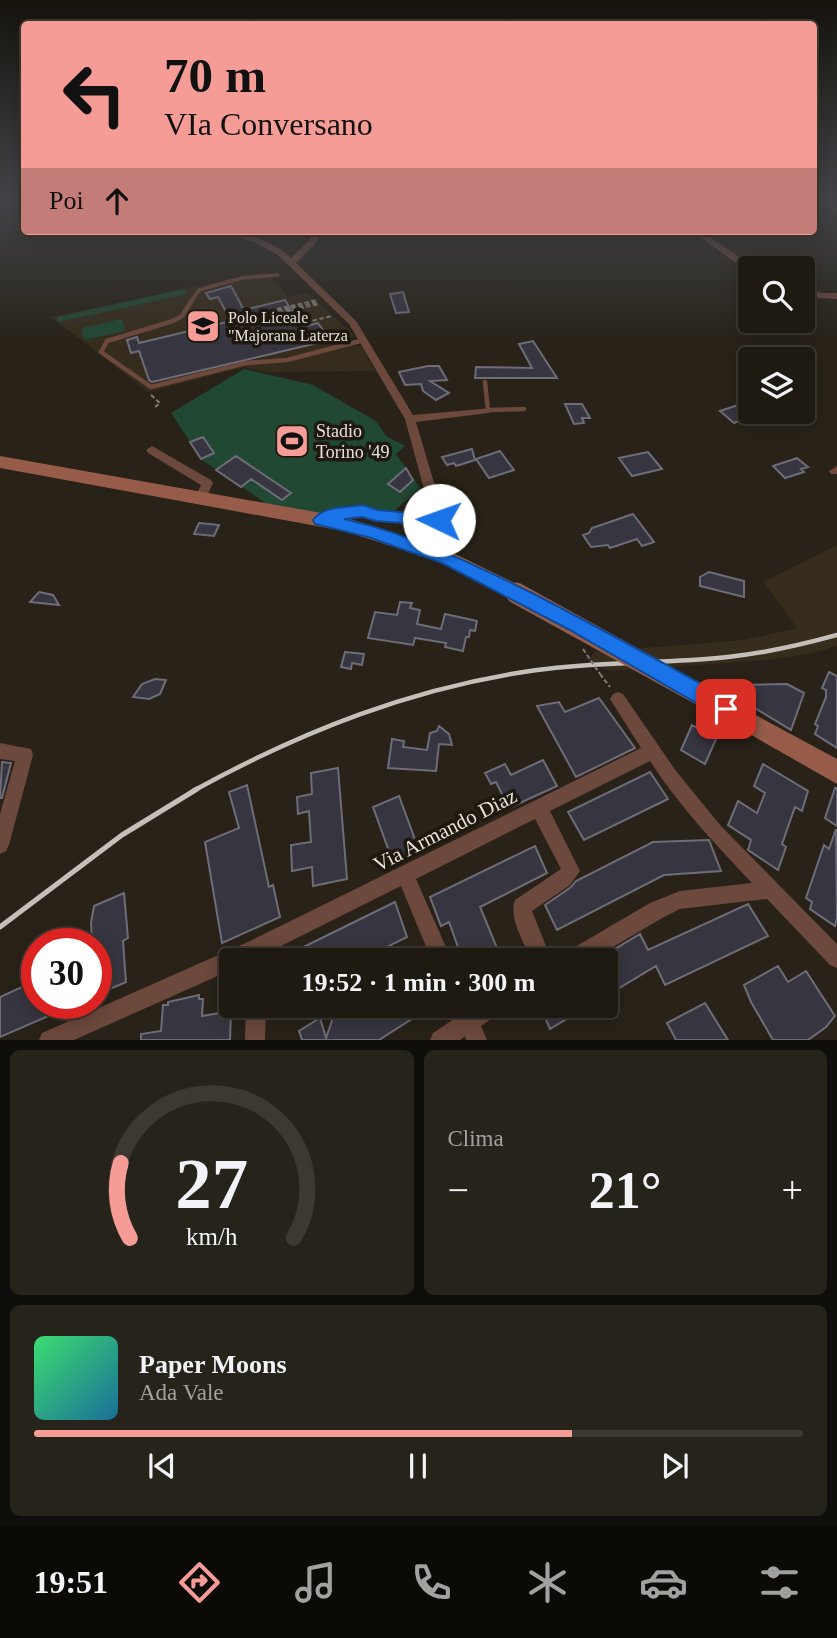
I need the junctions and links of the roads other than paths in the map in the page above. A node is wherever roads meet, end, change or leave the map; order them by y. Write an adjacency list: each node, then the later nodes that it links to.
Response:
1 (271, 248): 5 (street)
2 (308, 248): 5 (street)
3 (720, 248): 4 (street)
4 (738, 260)
5 (293, 266): 9 (street)
6 (278, 275): 9 (lane)
7 (815, 293): 8 (street)
8 (837, 296)
9 (364, 340): 13 (street)
10 (485, 382): 12 (lane)
11 (524, 409): 12 (lane)
12 (488, 410): 13 (street)
13 (410, 419): 17 (street)
14 (152, 450): 16 (street)
15 (0, 462): 16 (main road)
16 (201, 498): 17 (main road)
17 (321, 520): 21 (main road, bridge)
18 (618, 699): 20 (street)
19 (0, 751): 23 (street)
20 (653, 751): 22 (street, Via Armando Diaz); 25 (street)
21 (837, 772)
22 (539, 808): 24 (street, Via Armando Diaz); 28 (street)
23 (0, 845)
24 (405, 875): 26 (street, Via Armando Diaz); 27 (street)
25 (770, 890): 29 (street); 30 (street)
26 (268, 948)
27 (436, 948)
28 (536, 948)
29 (592, 948)
30 (837, 958)
31 (219, 970): 34 (street, Via Armando Diaz)
32 (256, 1018): 35 (street)
33 (469, 1022): 36 (street)
34 (49, 1040)
35 (255, 1040)
36 (440, 1040)

